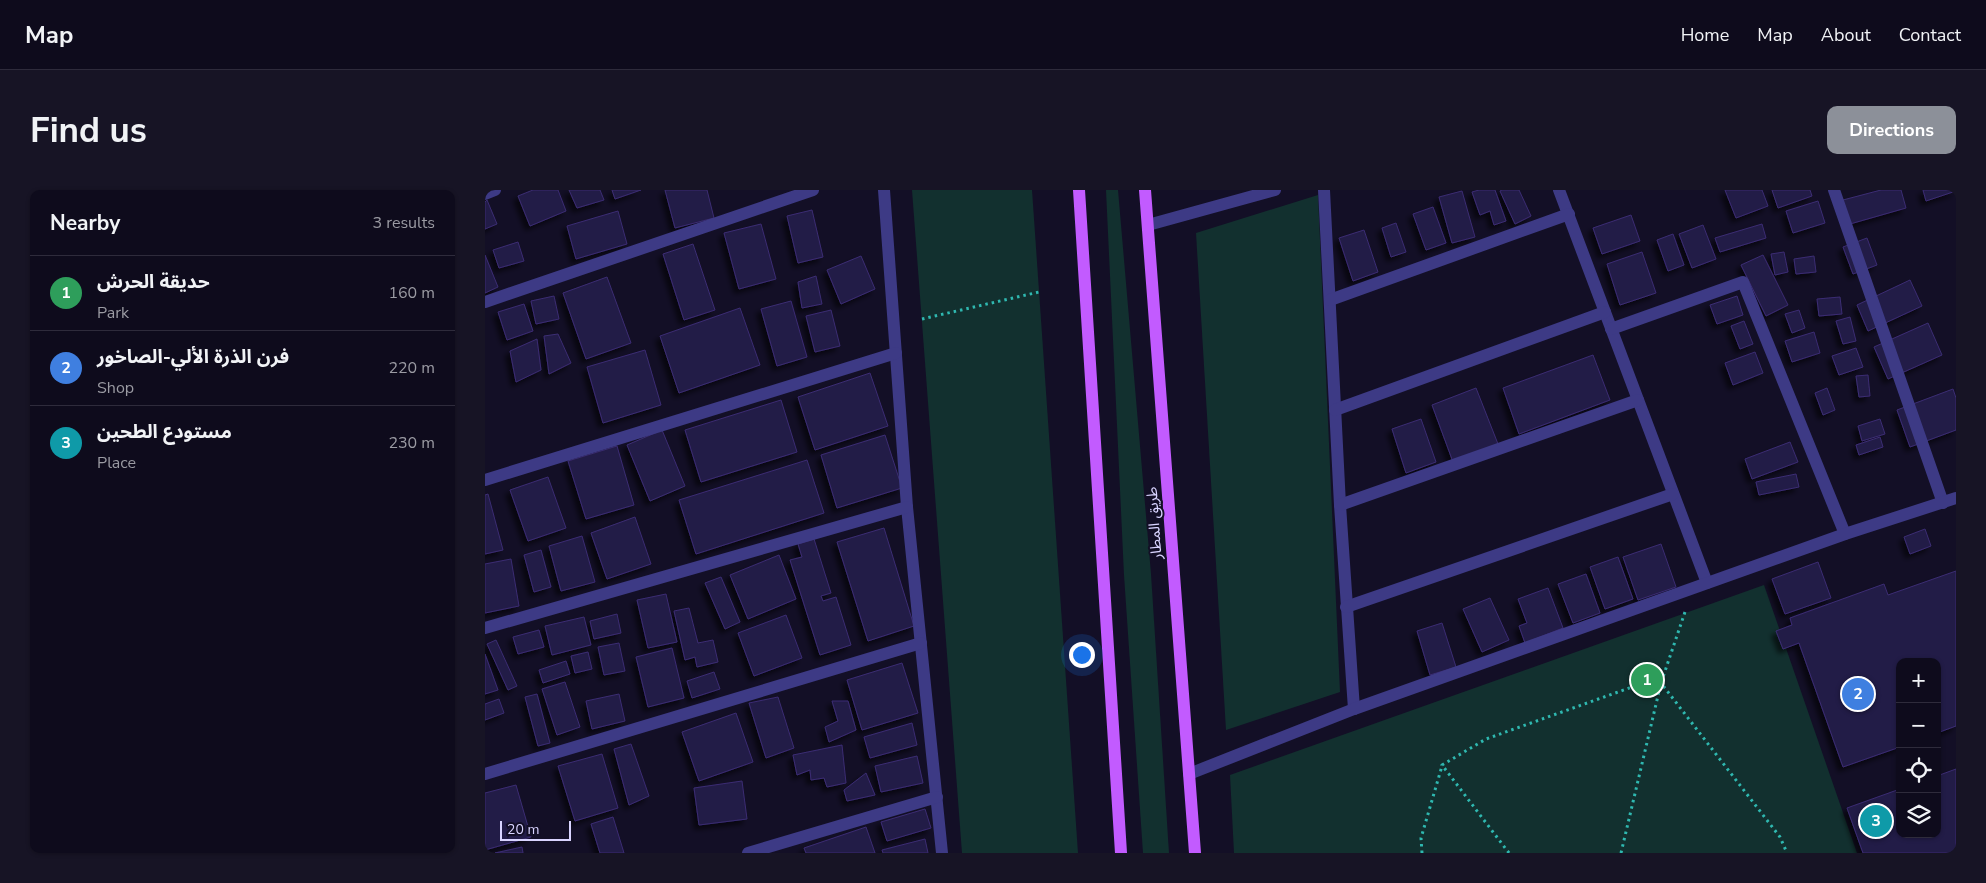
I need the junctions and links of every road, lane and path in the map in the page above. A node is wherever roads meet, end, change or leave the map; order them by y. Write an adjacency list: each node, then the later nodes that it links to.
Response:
1 (495, 190): 10 (street)
2 (813, 190): 15 (street)
3 (884, 190): 19 (street)
4 (1079, 190): 42 (main road)
5 (1145, 190): 12 (main road, طريق المطار)
6 (1275, 190): 12 (street)
7 (1325, 190): 14 (street)
8 (1559, 190): 11 (street)
9 (1834, 190): 25 (street)
10 (485, 194)
11 (1569, 214): 14 (street); 16 (street)
12 (1147, 225): 38 (main road, طريق المطار)
13 (1039, 292): 17 (path)
14 (1330, 300): 21 (street)
15 (485, 302)
16 (1605, 312): 18 (street); 21 (street)
17 (922, 319)
18 (1611, 329): 20 (street); 28 (street)
19 (896, 353): 22 (street); 27 (street)
20 (1638, 400): 23 (street); 26 (street)
21 (1335, 410): 26 (street)
22 (485, 480)
23 (1673, 494): 29 (street); 31 (street)
24 (1956, 498): 25 (street)
25 (1943, 503): 28 (street)
26 (1340, 505): 31 (street)
27 (907, 507): 32 (street); 33 (street)
28 (1845, 534): 29 (street)
29 (1707, 583): 30 (street)
30 (1694, 588): 34 (path); 35 (street)
31 (1346, 607): 35 (street)
32 (485, 628)
33 (921, 643): 37 (street); 39 (street)
34 (1661, 683): 36 (path); 46 (path); 47 (path)
35 (1355, 709): 38 (street)
36 (1442, 765): 44 (path); 45 (path)
37 (485, 774)
38 (1189, 774): 43 (main road, طريق المطار)
39 (937, 797): 40 (street); 41 (street)
40 (747, 853)
41 (941, 853)
42 (1121, 853)
43 (1195, 853)
44 (1422, 853)
45 (1509, 853)
46 (1621, 853)
47 (1787, 853)

